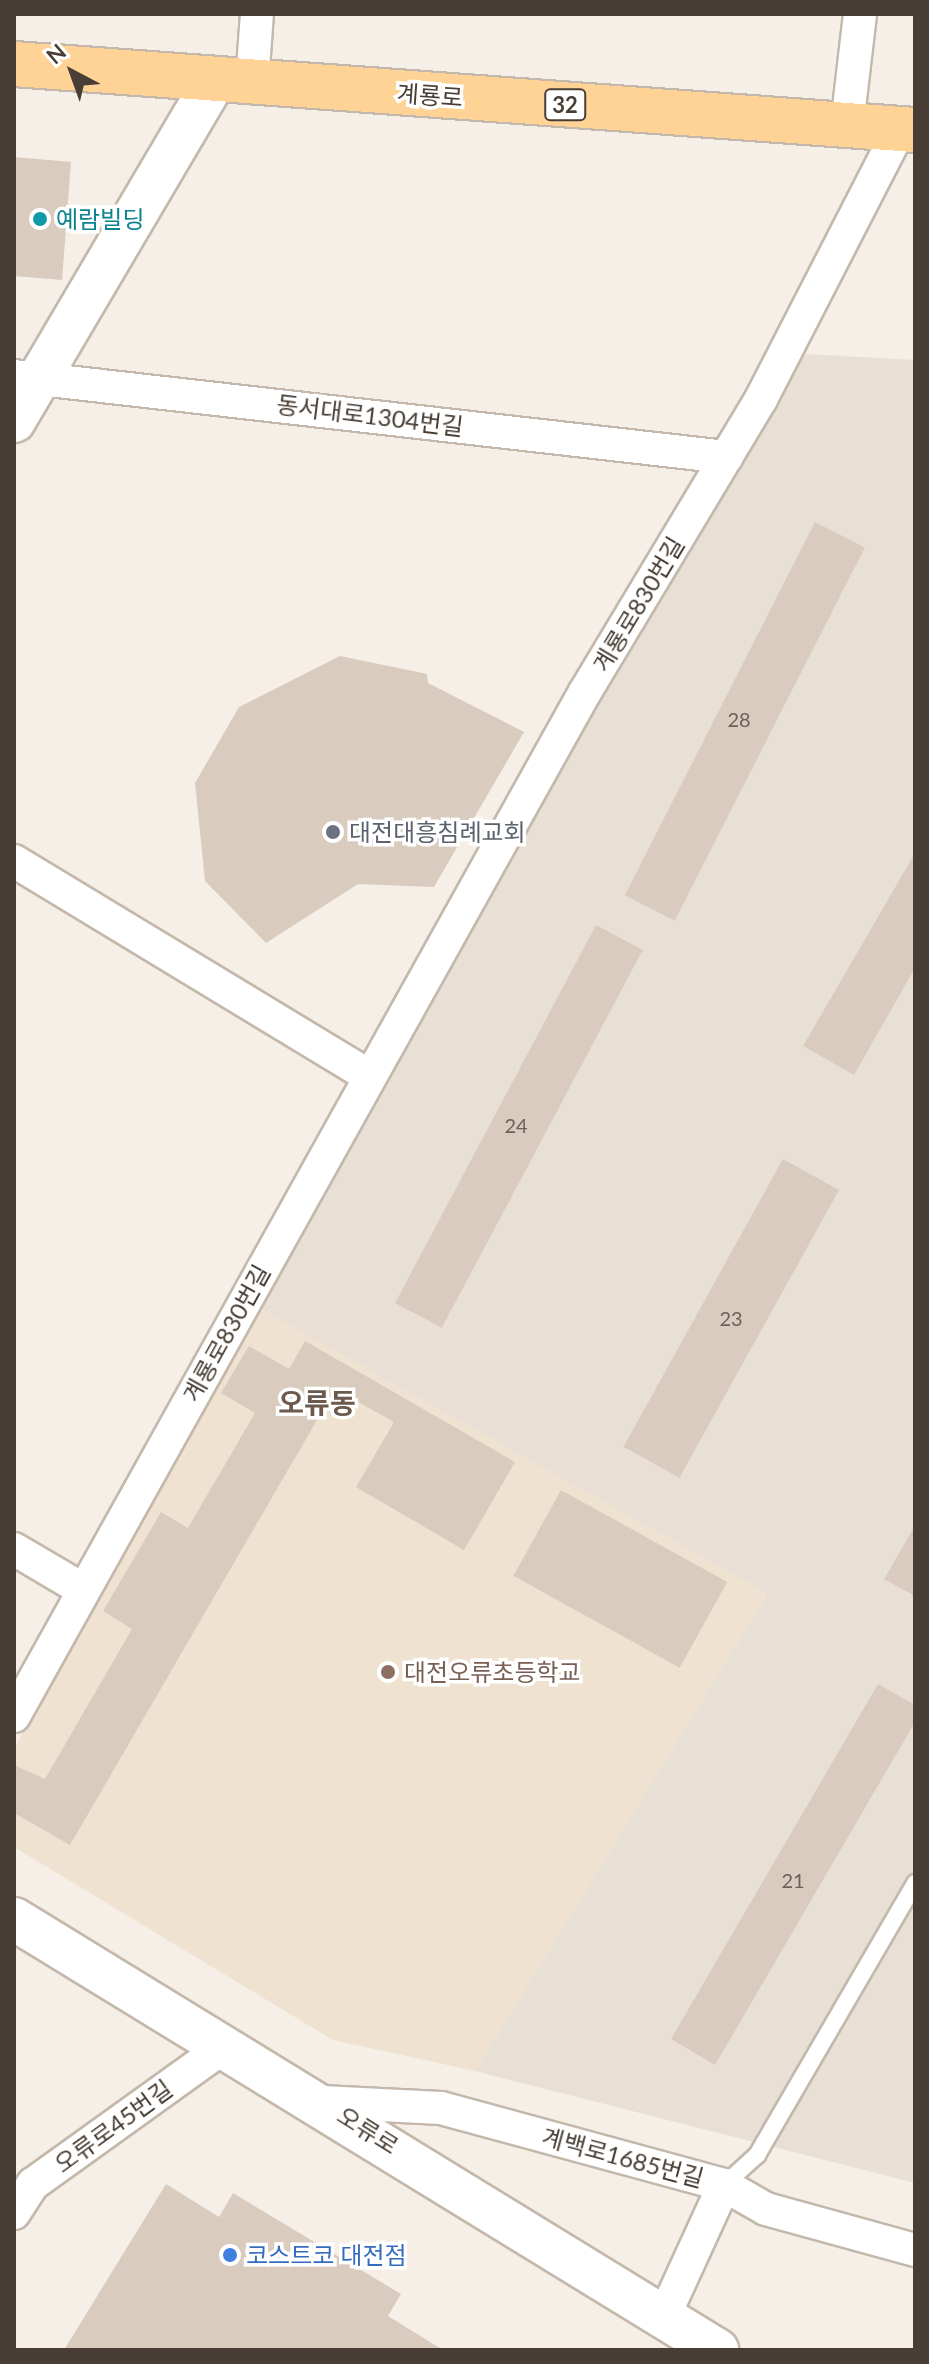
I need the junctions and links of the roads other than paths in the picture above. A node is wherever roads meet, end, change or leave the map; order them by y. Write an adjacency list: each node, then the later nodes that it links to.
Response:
1 (257, 14): 4 (street)
2 (860, 14): 5 (street)
3 (14, 64): 4 (main road, 계룡로 / 32)
4 (233, 81): 5 (main road, 계룡로 / 32); 7 (street)
5 (847, 125): 6 (main road, 계룡로 / 32)
6 (907, 129): 9 (street, 계룡로830번길)
7 (27, 377): 8 (street); 9 (street, 동서대로1304번길)
8 (14, 421)
9 (726, 457): 11 (street, 계룡로830번길)
10 (14, 861): 11 (street)
11 (370, 1077): 13 (street, 계룡로830번길)
12 (14, 1549): 13 (street)
13 (82, 1589): 14 (street, 계룡로830번길)
14 (14, 1716)
15 (915, 1883): 19 (lane)
16 (14, 1919): 17 (street, 오류로)
17 (222, 2048): 18 (street, 오류로); 20 (street, 오류로45번길)
18 (322, 2102): 19 (street, 계백로1685번길); 22 (street, 오류로)
19 (724, 2185): 21 (street, 계백로1685번길); 22 (street)
20 (14, 2213)
21 (915, 2250)
22 (665, 2314): 23 (street, 오류로)
23 (717, 2350)

